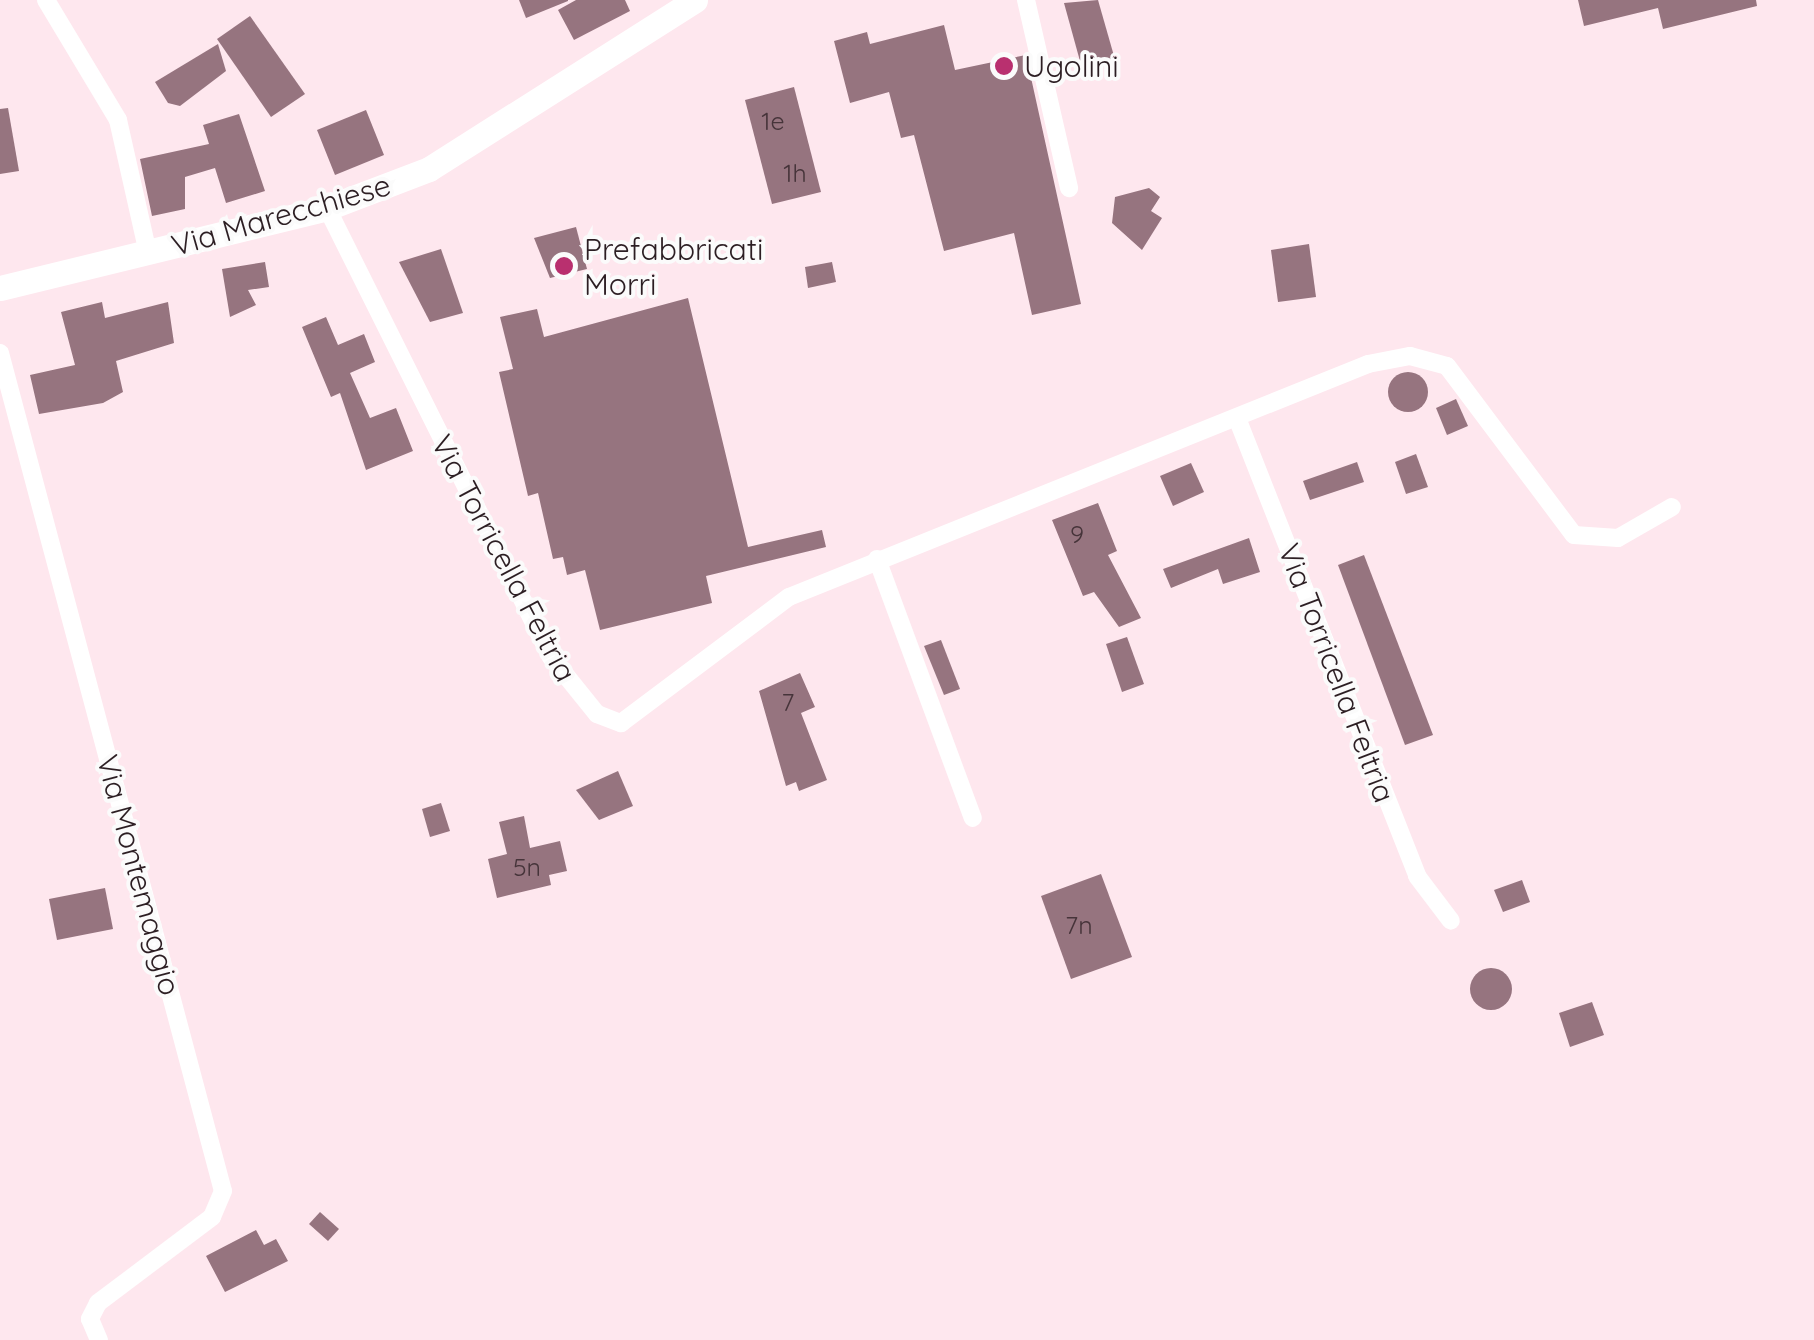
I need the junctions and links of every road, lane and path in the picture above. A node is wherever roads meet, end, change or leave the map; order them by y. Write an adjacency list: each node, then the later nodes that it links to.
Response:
1 (46, 0): 6 (street)
2 (695, 0): 5 (main road, Via Marecchiese)
3 (1026, 0): 4 (street)
4 (1069, 188)
5 (327, 208): 6 (main road, Via Marecchiese); 11 (street, Via Torricella Feltria)
6 (148, 254): 7 (main road, Via Marecchiese)
7 (0, 288)
8 (0, 353): 14 (street, Via Montemaggio)
9 (1237, 418): 10 (street, Via Torricella Feltria); 11 (street, Via Torricella Feltria); 13 (street, Via Torricella Feltria)
10 (1672, 506)
11 (877, 559): 12 (street)
12 (973, 818)
13 (1452, 921)
14 (99, 1340)

